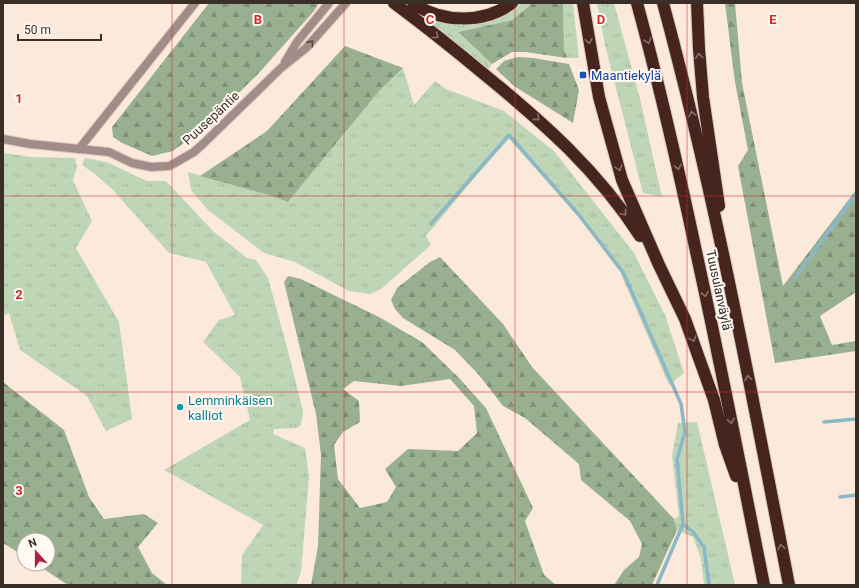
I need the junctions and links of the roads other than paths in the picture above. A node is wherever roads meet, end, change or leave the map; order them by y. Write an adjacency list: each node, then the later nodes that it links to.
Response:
1 (195, 3): 13 (street)
2 (329, 3): 11 (street, Puusepäntie)
3 (346, 3): 11 (street, Puusepäntie, one-way to 3)
4 (394, 3): 14 (highway, one-way to 14)
5 (413, 3): 6 (highway)
6 (512, 3)
7 (583, 3): 14 (highway, one-way to 14)
8 (637, 3): 16 (highway, Tuusulanväylä, one-way to 16)
9 (664, 3): 15 (highway, Tuusulanväylä, one-way to 9)
10 (697, 3): 15 (highway, one-way to 10)
11 (281, 68): 13 (street, Puusepäntie)
12 (3, 139): 13 (street, Puusepäntie)
13 (79, 149)
14 (659, 265): 16 (highway, one-way to 16)
15 (733, 303): 18 (highway, Tuusulanväylä, one-way to 15)
16 (750, 515): 17 (highway, Tuusulanväylä)
17 (764, 585)
18 (789, 585)

